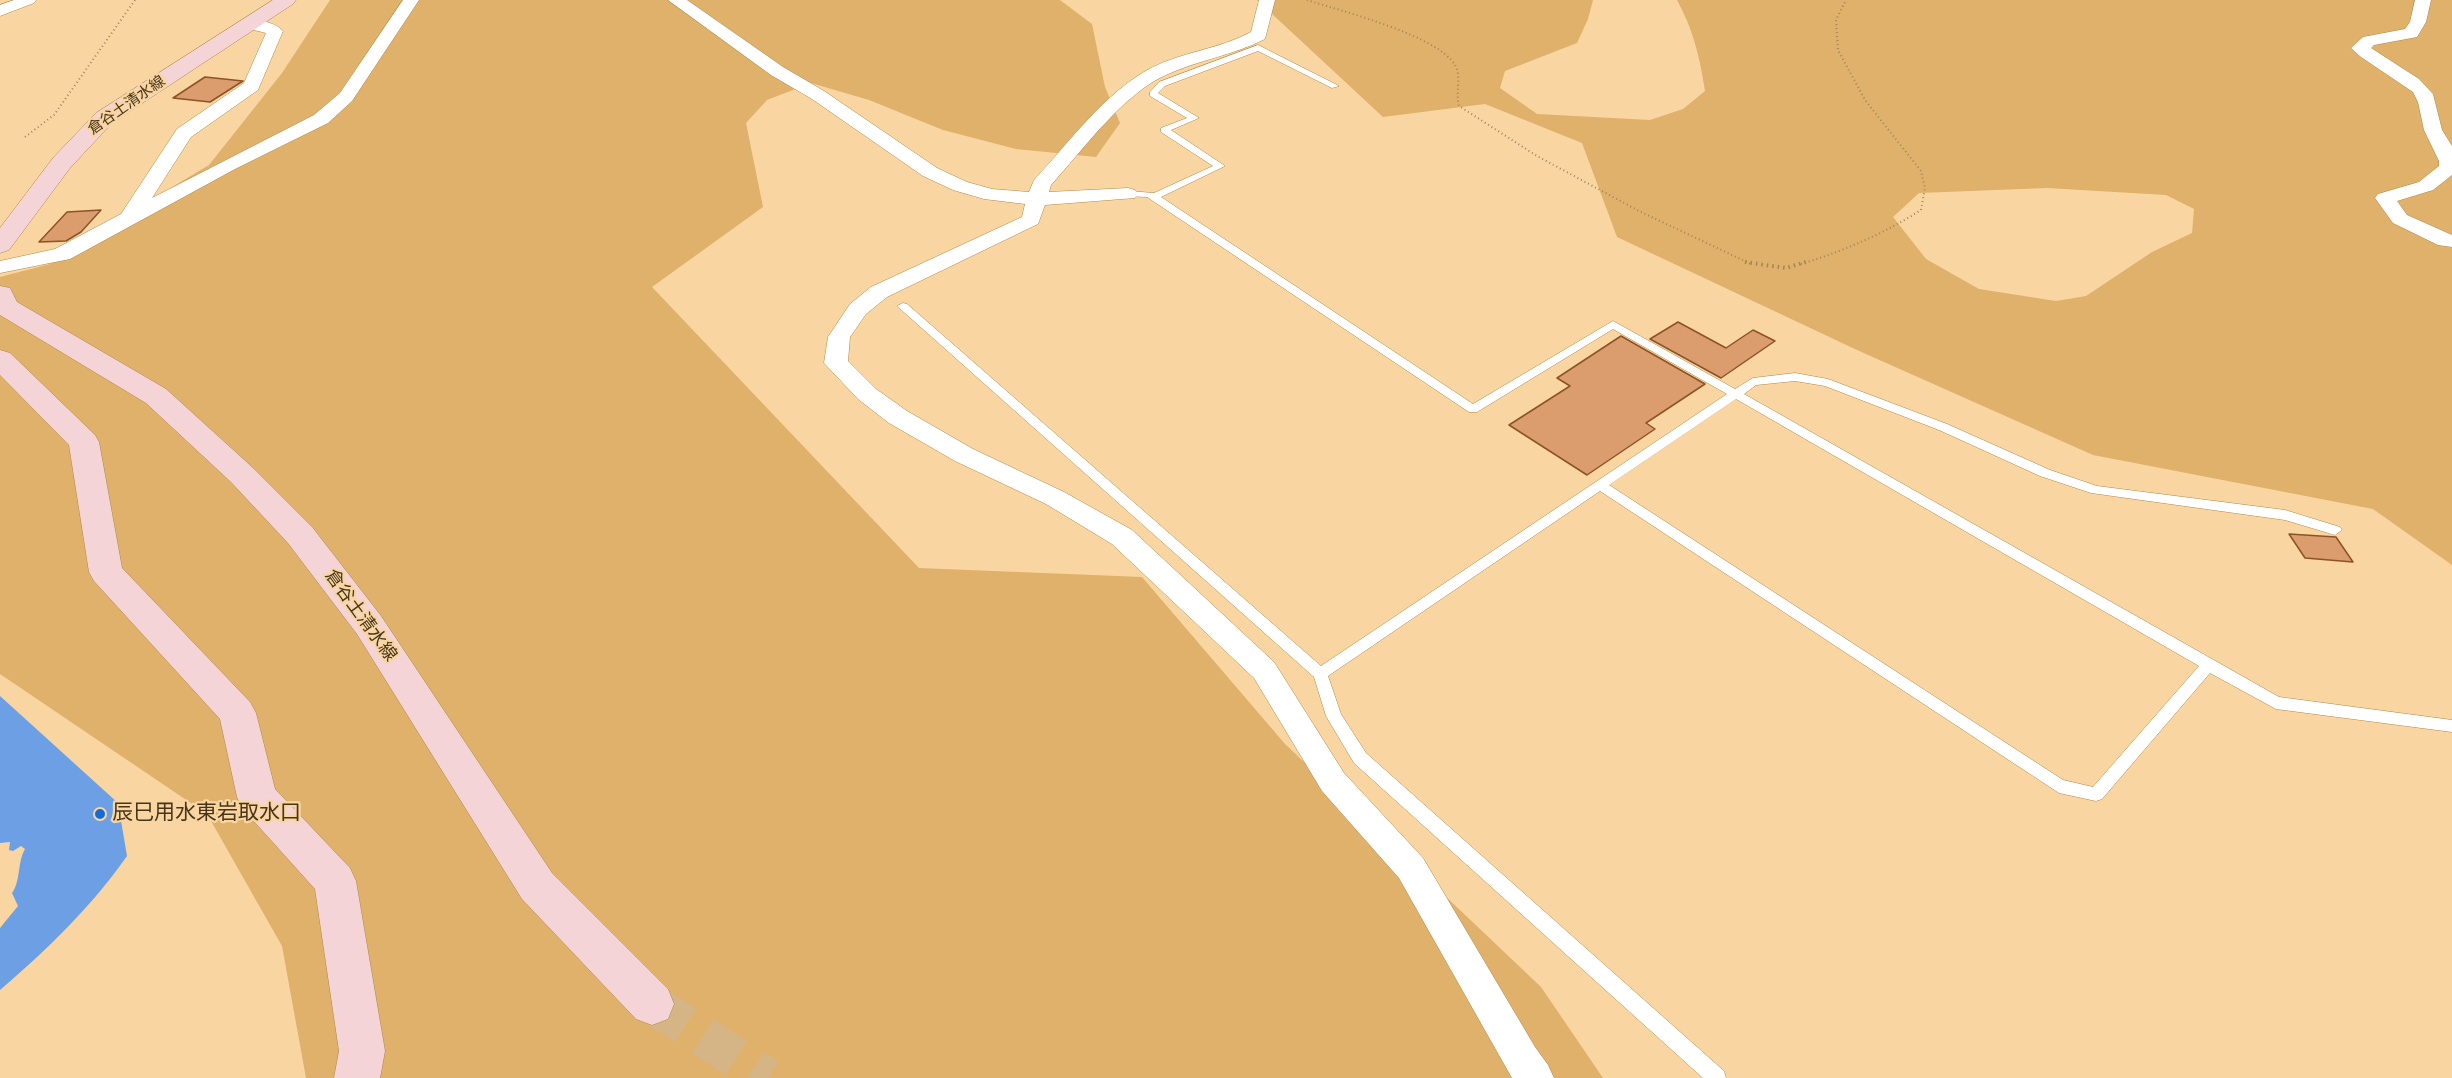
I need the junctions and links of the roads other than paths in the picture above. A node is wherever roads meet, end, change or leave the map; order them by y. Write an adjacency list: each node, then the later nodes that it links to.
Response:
1 (28, 0): 7 (street)
2 (411, 0): 13 (street)
3 (676, 0): 12 (street)
4 (1267, 0): 12 (street)
5 (2423, 0): 14 (street)
6 (282, 1): 8 (main road, 倉谷土清水線)
7 (0, 11)
8 (252, 24): 13 (street); 15 (main road, 倉谷土清水線)
9 (1335, 86): 11 (lane)
10 (1128, 194): 11 (lane); 12 (street)
11 (1154, 197): 20 (lane)
12 (1036, 199): 28 (street)
13 (128, 218): 16 (street)
14 (2452, 242)
15 (0, 245)
16 (0, 267)
17 (0, 294): 26 (main road, 倉谷土清水線)
18 (903, 306): 24 (lane)
19 (0, 359): 27 (main road)
20 (1734, 393): 21 (lane); 22 (lane); 23 (lane)
21 (1600, 486): 23 (lane); 24 (lane)
22 (2335, 530)
23 (2209, 664): 25 (lane)
24 (1320, 675): 29 (lane)
25 (2452, 726)
26 (652, 1004)
27 (357, 1078)
28 (1535, 1078)
29 (1718, 1078)

